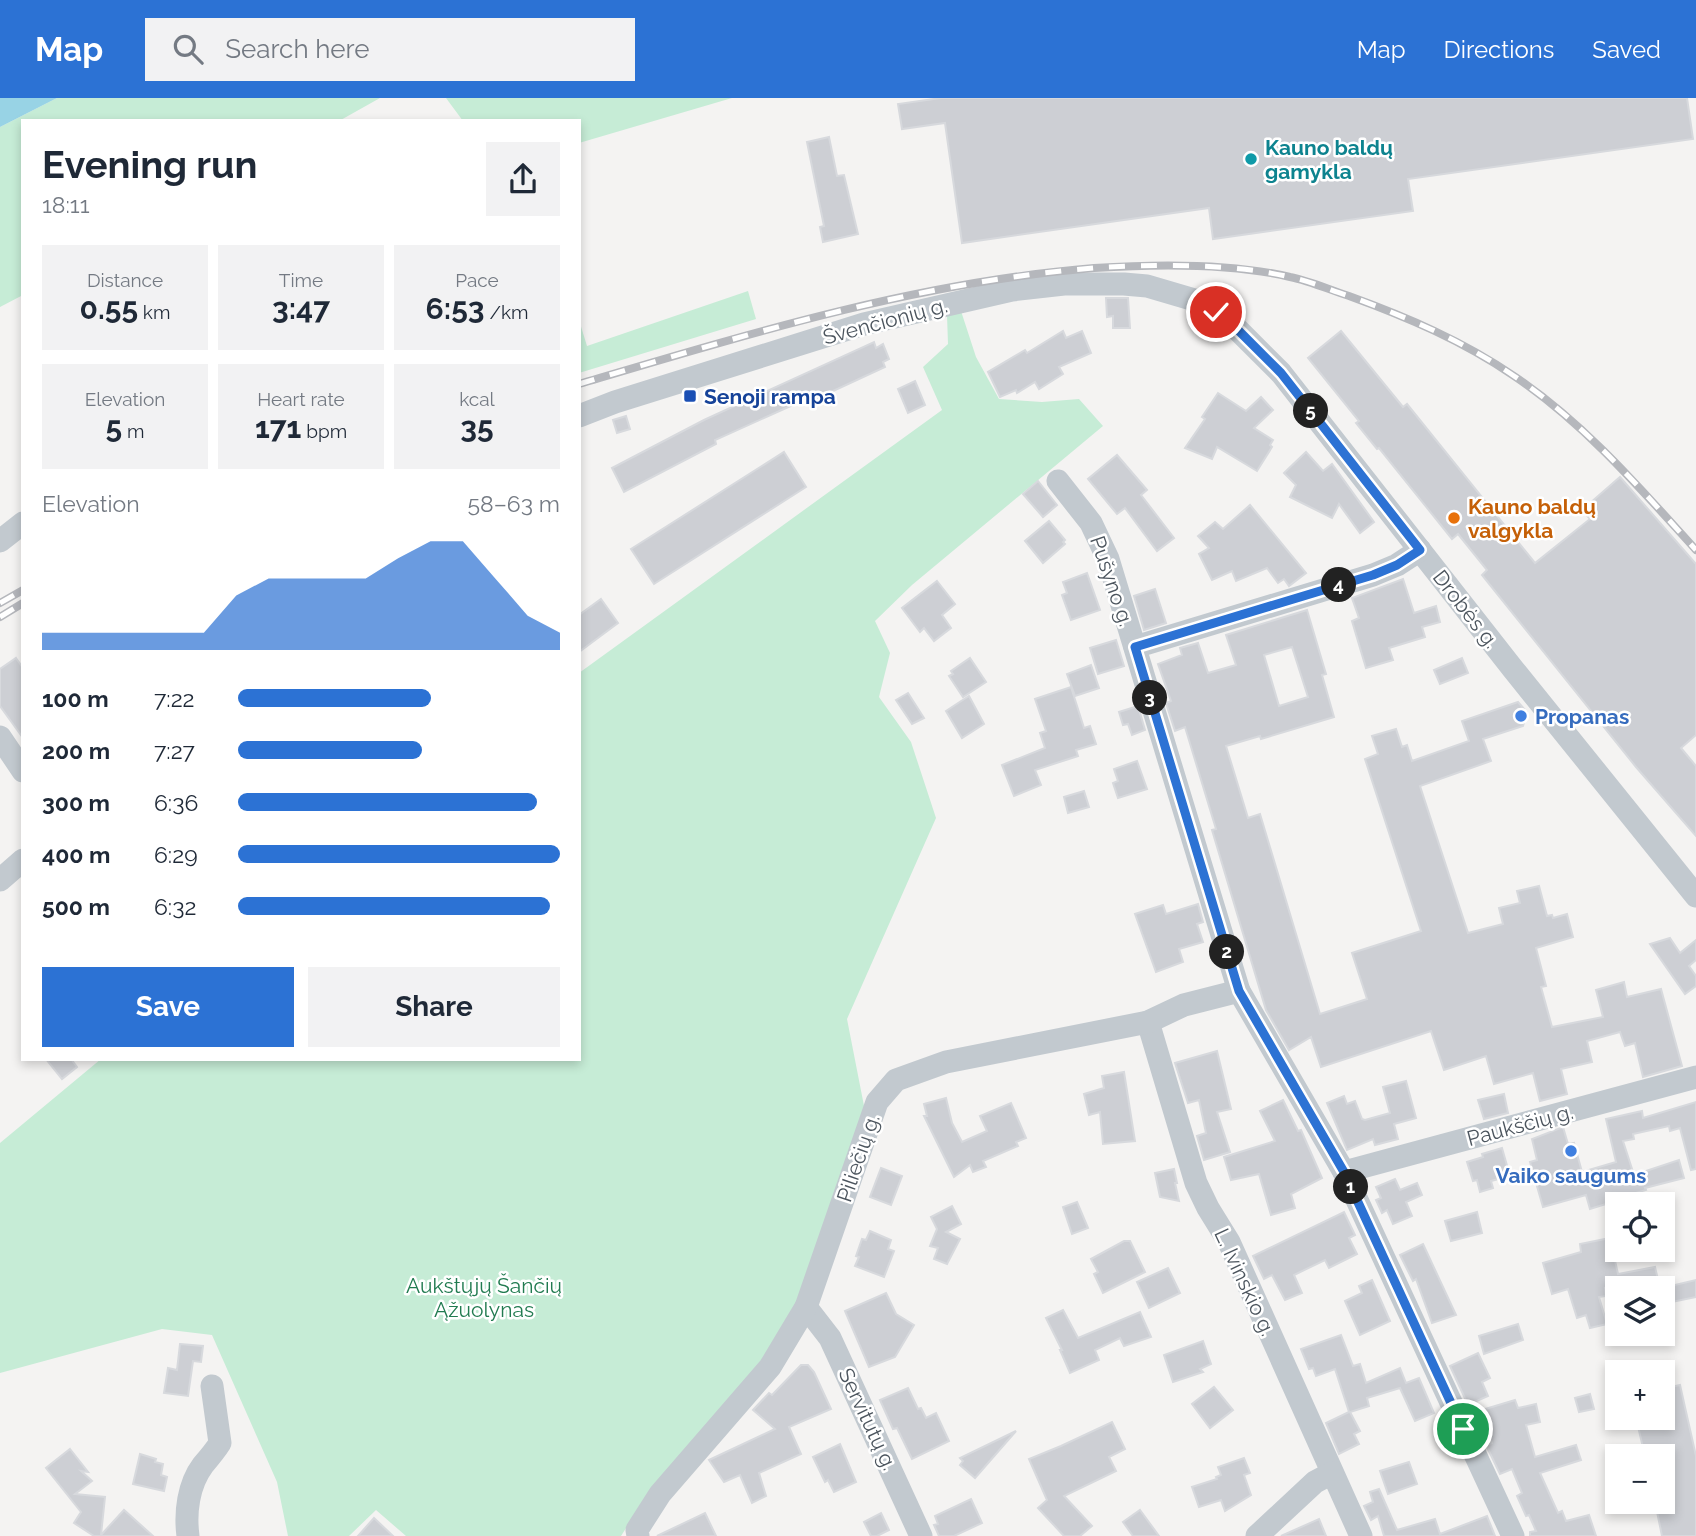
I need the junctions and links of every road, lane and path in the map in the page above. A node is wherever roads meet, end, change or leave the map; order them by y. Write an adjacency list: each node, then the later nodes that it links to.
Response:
1 (1198, 301): 2 (street, Švenčionių g.); 6 (street, Drobės g.)
2 (581, 415)
3 (1058, 481): 7 (street, Pušyno g.)
4 (21, 525): 5 (street)
5 (0, 541)
6 (1420, 550): 7 (street); 12 (street, Drobės g.)
7 (1135, 647): 13 (street, Pušyno g.)
8 (0, 737): 9 (street)
9 (21, 768)
10 (21, 862): 11 (street)
11 (0, 880)
12 (1696, 896)
13 (1239, 991): 14 (street, Piliečių g.); 16 (street, Pušyno g.)
14 (1148, 1022): 17 (street, Piliečių g.); 19 (street, L. Ivinskio g.)
15 (1696, 1077): 16 (street, Paukščių g.)
16 (1344, 1172): 25 (street, Pušyno g.)
17 (806, 1307): 21 (street, Piliečių g.); 22 (street, Servitutų g.)
18 (212, 1386): 20 (street)
19 (1332, 1474): 23 (street); 24 (street, L. Ivinskio g.)
20 (188, 1536)
21 (638, 1536)
22 (921, 1536)
23 (1257, 1536)
24 (1361, 1536)
25 (1513, 1536)

